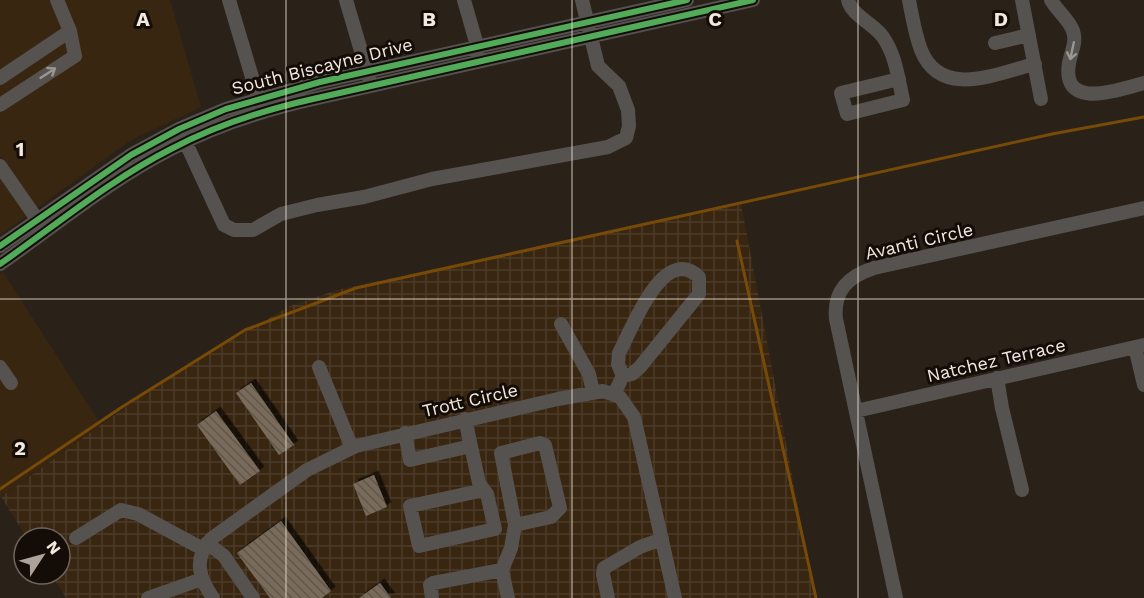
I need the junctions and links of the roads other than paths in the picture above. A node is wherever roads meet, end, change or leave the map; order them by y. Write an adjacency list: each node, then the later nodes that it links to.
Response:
1 (57, 0): 13 (street)
2 (229, 0): 24 (street)
3 (346, 0): 19 (street)
4 (464, 0): 17 (street)
5 (582, 0): 12 (street)
6 (687, 0): 12 (street, South Biscayne Drive)
7 (753, 0): 15 (street, South Biscayne Drive)
8 (848, 0): 21 (street)
9 (909, 0): 18 (street)
10 (1022, 0): 14 (street)
11 (1052, 0): 22 (street, one-way to 22)
12 (588, 22): 15 (street); 17 (street, South Biscayne Drive)
13 (70, 31): 20 (street); 26 (street, one-way to 13)
14 (1029, 35): 16 (street); 18 (street)
15 (592, 36): 17 (street, South Biscayne Drive); 28 (street)
16 (996, 43)
17 (479, 54): 19 (street, South Biscayne Drive); 23 (street, South Biscayne Drive)
18 (1035, 64): 25 (street)
19 (368, 72): 23 (street); 24 (street, South Biscayne Drive)
20 (0, 78)
21 (898, 79)
22 (1144, 83)
23 (372, 86): 27 (street, South Biscayne Drive)
24 (258, 98): 27 (street); 31 (street, South Biscayne Drive)
25 (1041, 99)
26 (0, 105)
27 (263, 112): 28 (street, South Biscayne Drive)
28 (185, 141): 32 (street, South Biscayne Drive)
29 (0, 166): 31 (street)
30 (1144, 208): 45 (street, Avanti Circle)
31 (38, 219): 32 (street); 33 (street, South Biscayne Drive)
32 (46, 232): 34 (street, South Biscayne Drive)
33 (0, 246)
34 (0, 264)
35 (561, 324): 43 (street)
36 (1139, 346): 40 (street, Natchez Terrace); 42 (street)
37 (0, 367): 41 (street)
38 (319, 367): 49 (street)
39 (623, 376): 39 (street); 44 (street)
40 (997, 378): 45 (street, Natchez Terrace); 51 (street)
41 (11, 383)
42 (1144, 385)
43 (593, 392): 44 (street, Trott Circle); 46 (street, Trott Circle)
44 (614, 394): 54 (street)
45 (856, 411): 65 (street, Avanti Circle)
46 (465, 420): 47 (street, Trott Circle); 48 (street)
47 (405, 433): 48 (street); 49 (street, Trott Circle)
48 (471, 446): 50 (street)
49 (351, 448): 55 (street, Trott Circle)
50 (484, 490): 50 (street)
51 (1022, 490)
52 (515, 525): 52 (street); 56 (street)
53 (76, 538): 55 (street)
54 (662, 539): 63 (street); 64 (street)
55 (205, 546): 57 (street); 60 (street)
56 (502, 570): 61 (street); 62 (street)
57 (202, 579): 58 (street); 59 (street)
58 (212, 597)
59 (148, 598)
60 (254, 598)
61 (432, 598)
62 (508, 598)
63 (608, 598)
64 (675, 598)
65 (896, 598)

